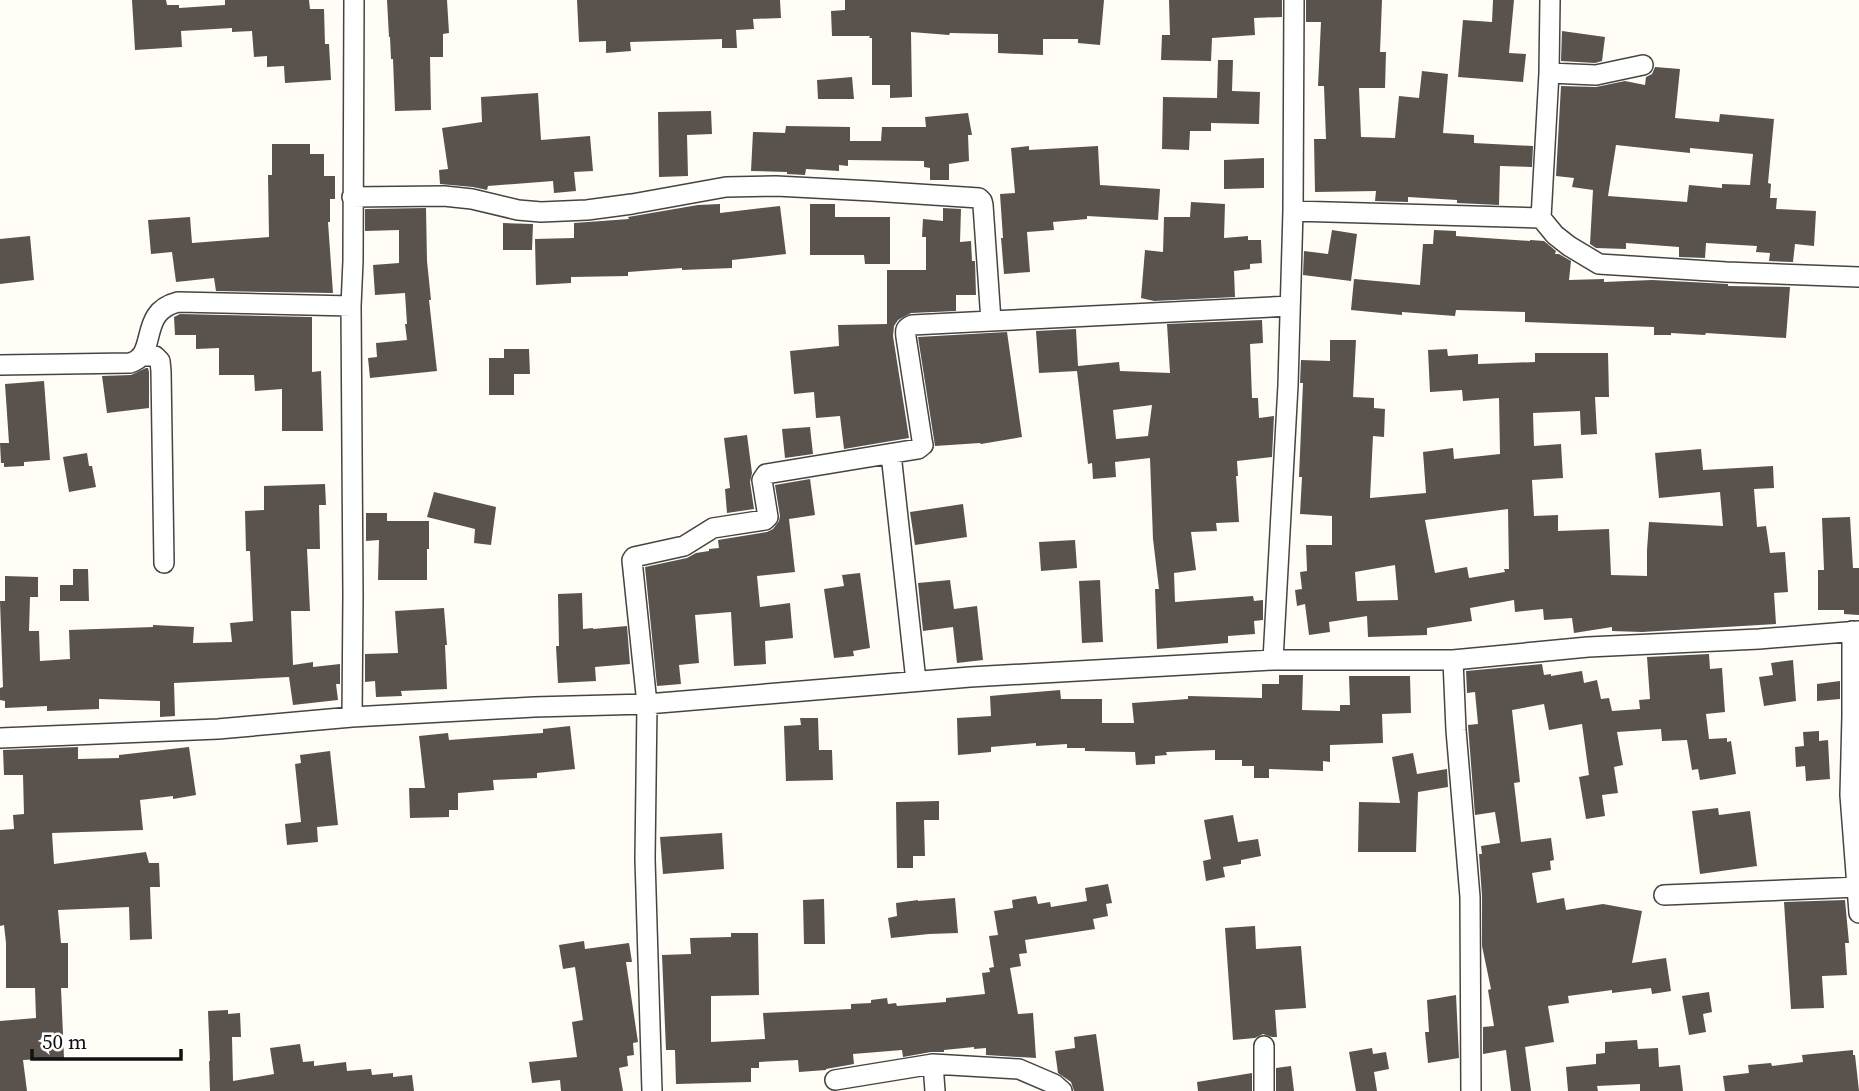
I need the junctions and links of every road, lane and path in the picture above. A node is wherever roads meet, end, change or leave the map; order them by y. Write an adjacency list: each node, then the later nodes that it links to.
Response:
1 (354, 0): 6 (street)
2 (1294, 0): 7 (street)
3 (1550, 0): 5 (street)
4 (1643, 65): 5 (street)
5 (1549, 73): 8 (street)
6 (352, 197): 10 (street); 12 (street)
7 (1293, 211): 8 (street); 11 (street)
8 (1541, 218): 9 (street)
9 (1859, 277)
10 (351, 306): 13 (street); 22 (street)
11 (1290, 306): 12 (street); 18 (street)
12 (991, 321): 15 (street)
13 (142, 356): 14 (street); 16 (street)
14 (0, 365)
15 (891, 454): 20 (street); 21 (street)
16 (164, 563)
17 (1856, 631): 19 (street); 24 (street)
18 (1273, 660): 19 (street); 20 (street)
19 (1453, 660): 34 (street)
20 (915, 681): 21 (street)
21 (647, 704): 22 (street); 30 (street)
22 (352, 717): 23 (street)
23 (0, 738)
24 (1858, 887): 25 (street); 26 (street)
25 (1664, 895)
26 (1859, 913)
27 (1264, 1046): 33 (street)
28 (933, 1065): 29 (street); 31 (street); 32 (street)
29 (835, 1080)
30 (652, 1091)
31 (935, 1091)
32 (1062, 1091)
33 (1264, 1091)
34 (1471, 1091)

